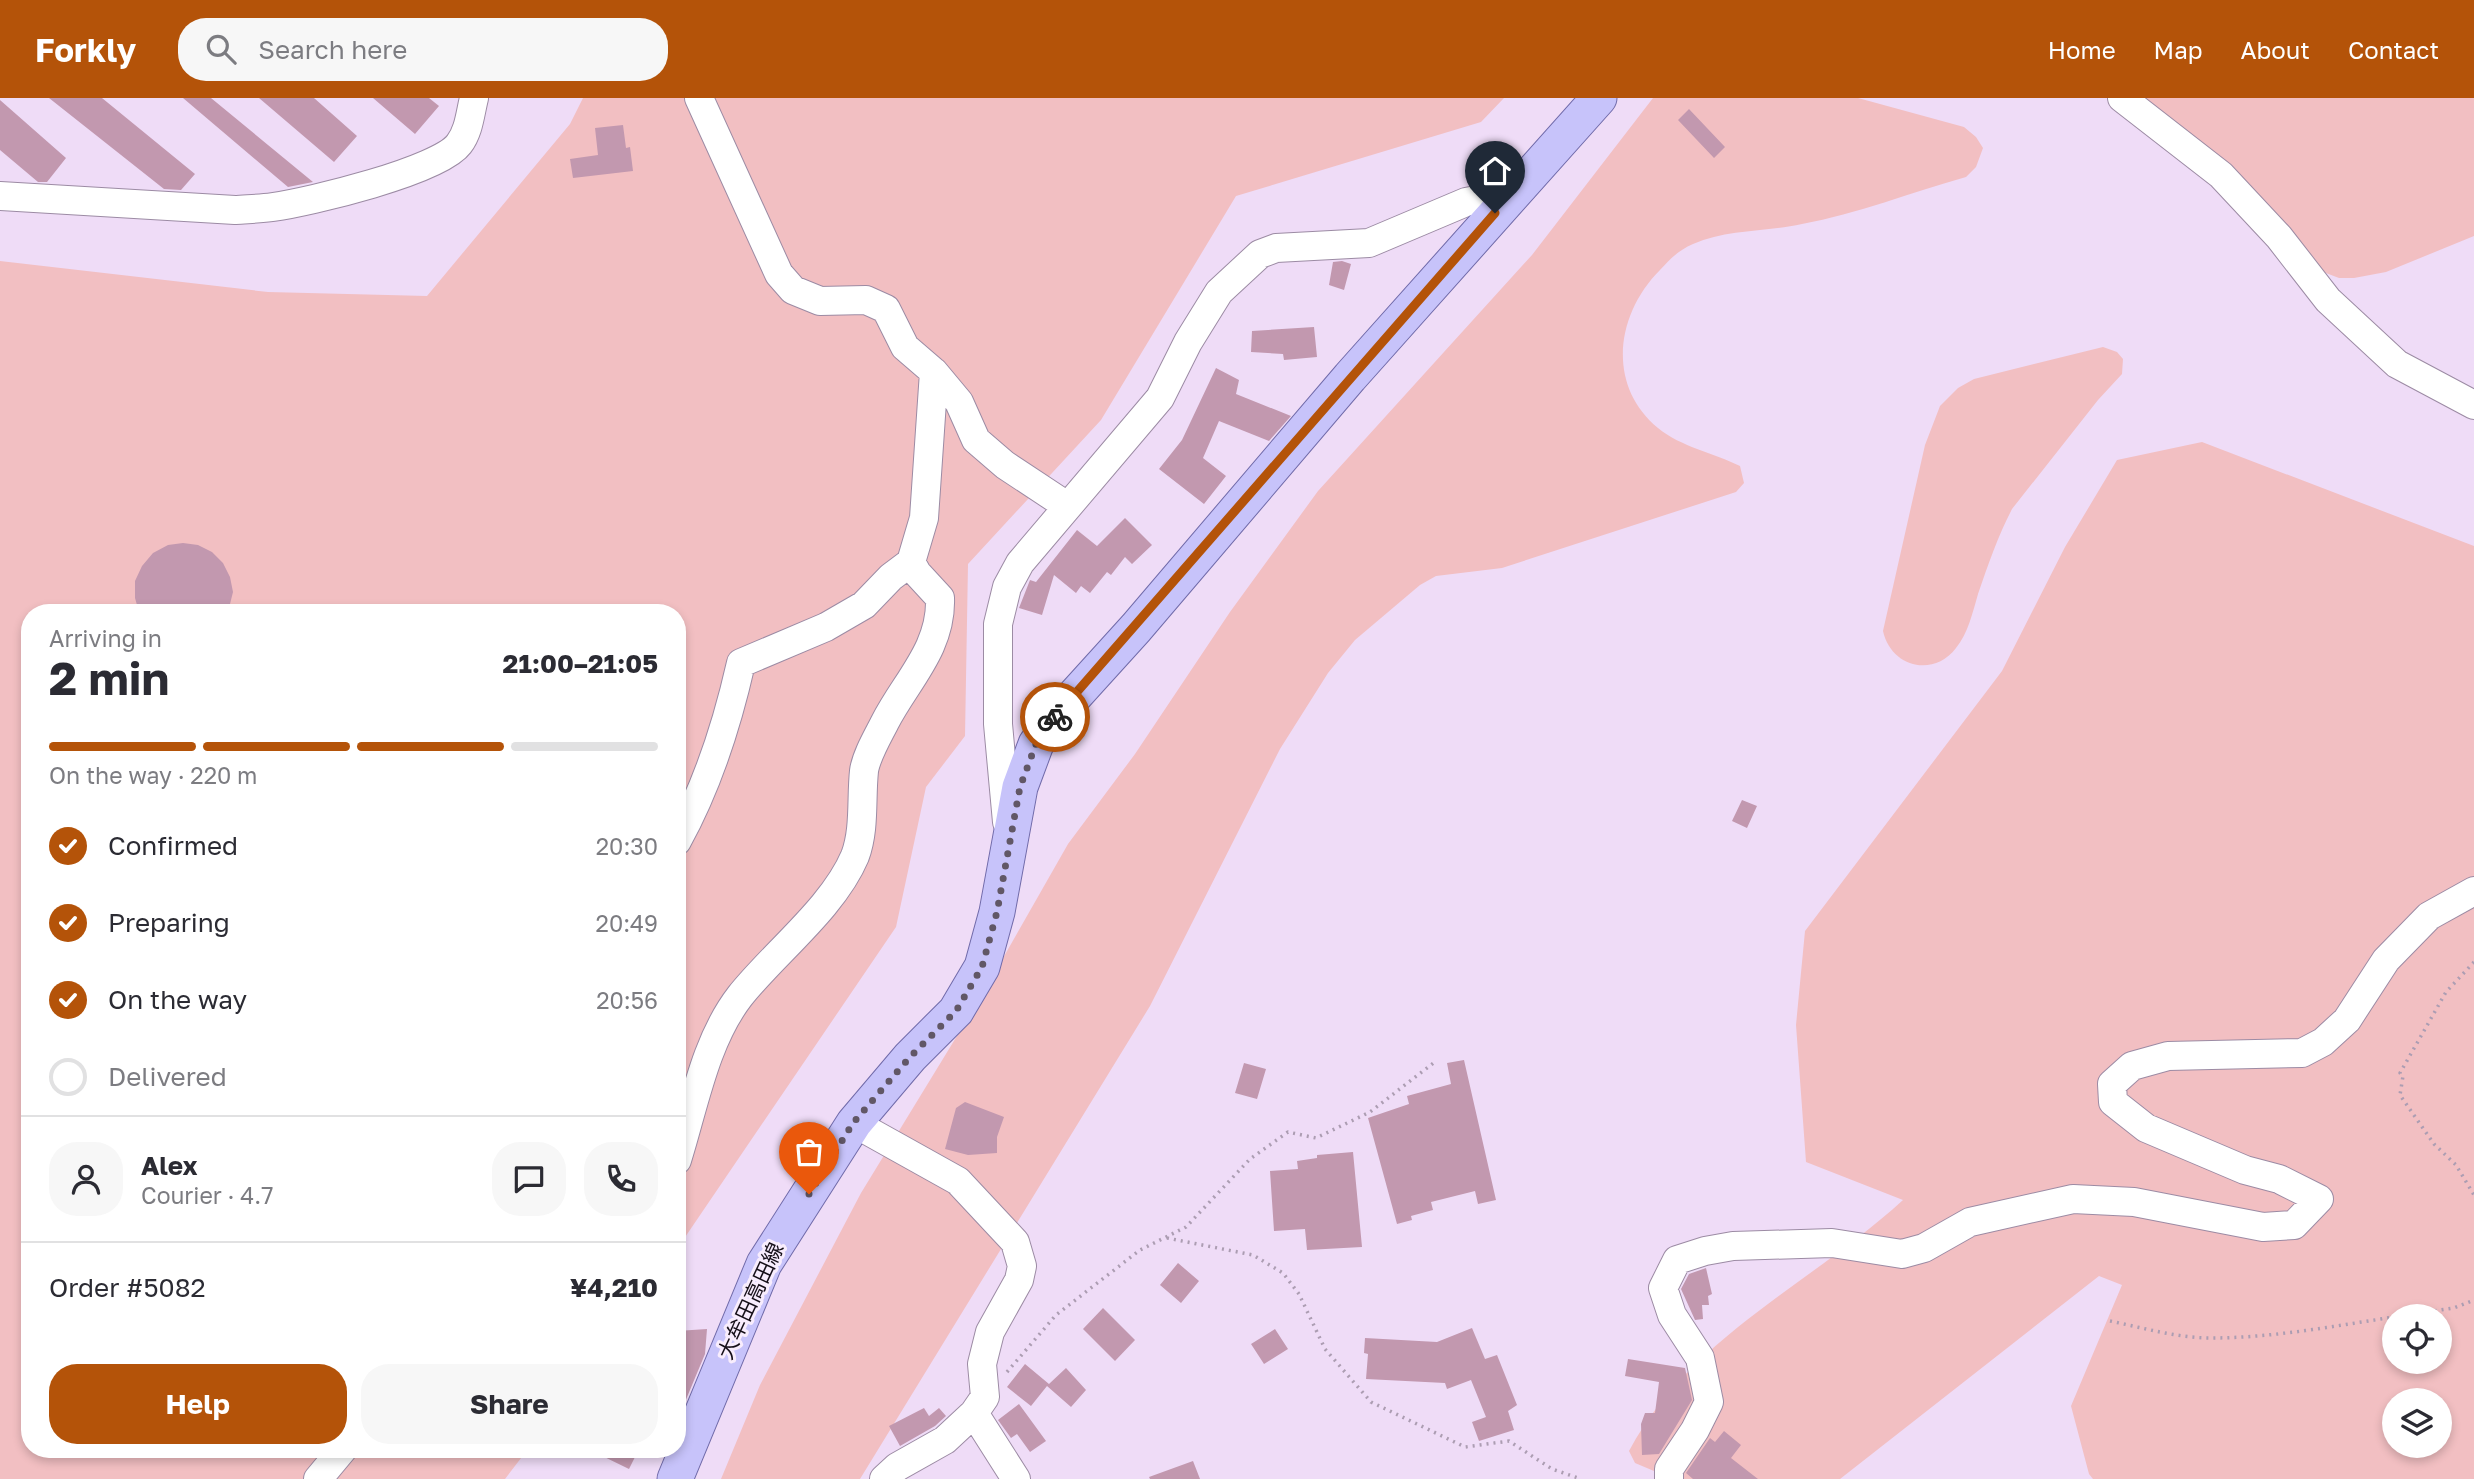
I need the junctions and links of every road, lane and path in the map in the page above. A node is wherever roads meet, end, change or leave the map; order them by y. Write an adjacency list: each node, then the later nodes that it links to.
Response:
1 (474, 98): 6 (street)
2 (699, 98): 7 (street)
3 (1599, 98): 5 (main road, 大牟田高田線)
4 (2122, 98): 8 (street)
5 (1513, 193): 9 (street); 12 (main road, 大牟田高田線)
6 (0, 196)
7 (934, 372): 9 (street); 10 (street)
8 (2474, 405)
9 (1067, 506): 12 (street)
10 (911, 562): 11 (street); 17 (street)
11 (686, 825)
12 (1010, 840): 16 (main road, 大牟田高田線)
13 (2474, 891): 33 (street)
14 (2474, 962): 18 (path)
15 (1436, 1062): 19 (path)
16 (853, 1123): 24 (street); 25 (main road, 大牟田高田線)
17 (686, 1132)
18 (2474, 1195)
19 (1164, 1238): 24 (path); 32 (path)
20 (2474, 1300): 21 (path)
21 (2452, 1308)
22 (2382, 1319): 23 (path)
23 (2110, 1321)
24 (979, 1405): 30 (street); 31 (street)
25 (686, 1452)
26 (336, 1458): 28 (street)
27 (684, 1458): 29 (main road, 大牟田高田線)
28 (318, 1479)
29 (675, 1479)
30 (884, 1479)
31 (1016, 1479)
32 (1581, 1479)
33 (1669, 1479)

